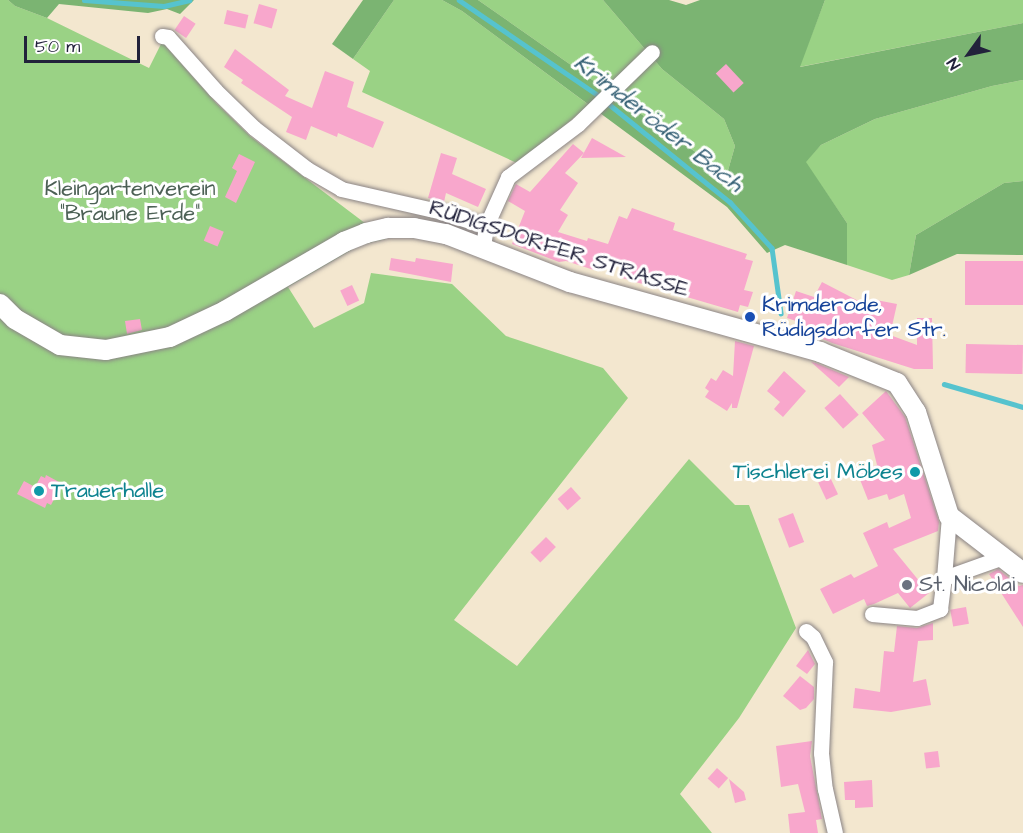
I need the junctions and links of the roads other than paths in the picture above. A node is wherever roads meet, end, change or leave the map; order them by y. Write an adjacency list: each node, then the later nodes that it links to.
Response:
1 (162, 36): 3 (street)
2 (652, 52): 3 (street)
3 (486, 226): 4 (street)
4 (483, 247): 5 (street, RÜDIGSDORFER STRASSE); 6 (street, RÜDIGSDORFER STRASSE)
5 (0, 304)
6 (949, 516): 7 (street); 9 (street)
7 (1003, 557): 8 (street); 9 (street)
8 (1023, 573)
9 (944, 578): 10 (street)
10 (872, 614)
11 (806, 631): 12 (street)
12 (835, 833)

